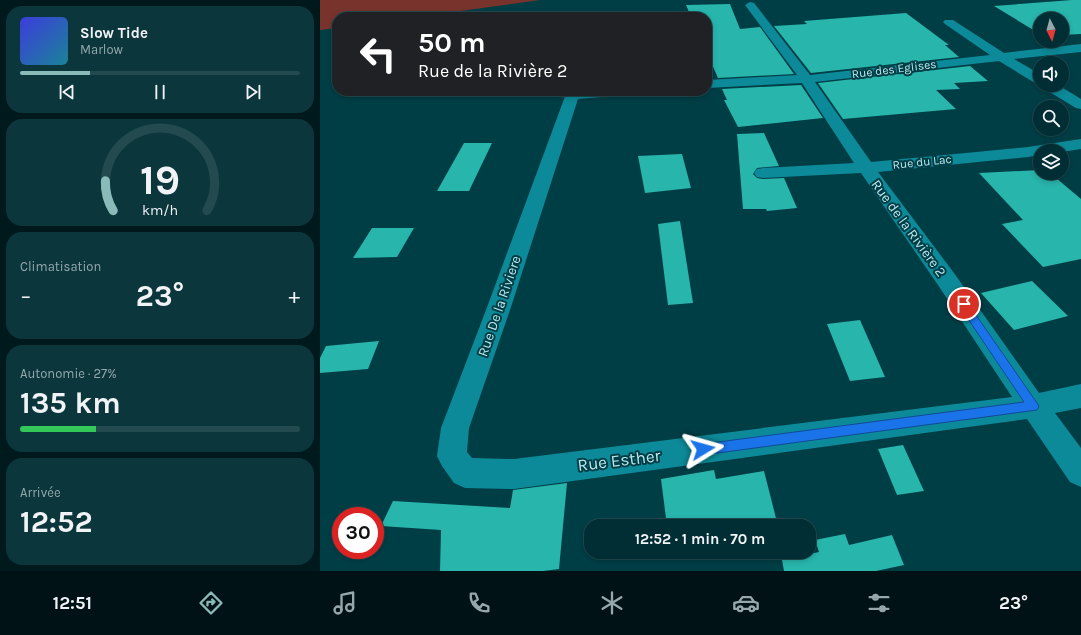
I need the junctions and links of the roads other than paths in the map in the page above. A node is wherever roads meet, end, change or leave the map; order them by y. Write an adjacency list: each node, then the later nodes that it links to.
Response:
1 (750, 4): 6 (street, Rue de la Rivière 2)
2 (949, 22): 4 (street)
3 (1081, 48): 4 (street, Rue des Eglises)
4 (1000, 56): 5 (street); 6 (street, Rue des Eglises)
5 (1033, 76)
6 (806, 79): 7 (street, Rue des Eglises); 12 (street, Rue de la Rivière 2)
7 (712, 84)
8 (1060, 92): 10 (street)
9 (572, 96): 17 (street, Rue De la Riviere)
10 (1081, 105)
11 (1081, 144): 12 (street, Rue du Lac)
12 (866, 168): 13 (street, Rue du Lac); 15 (street, Rue de la Rivière 2)
13 (763, 173)
14 (1081, 396): 15 (street, Rue Esther)
15 (1033, 406): 16 (street, Rue de la Rivière 2); 17 (street, Rue Esther)
16 (1081, 472)
17 (514, 474)

